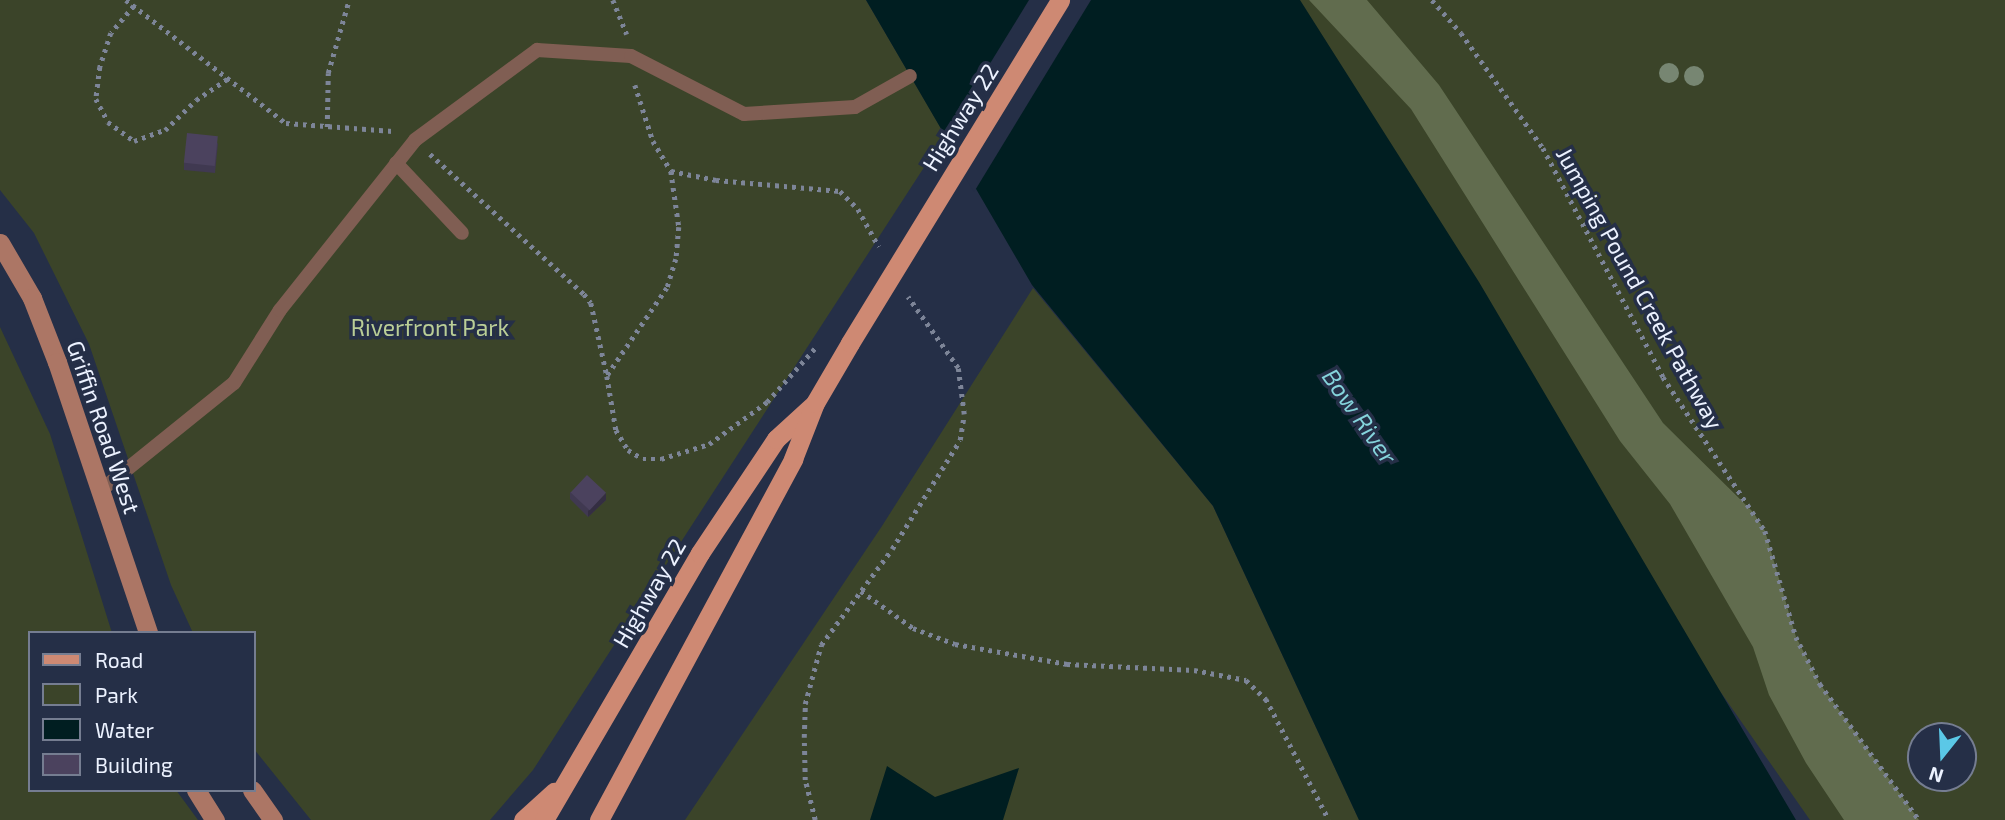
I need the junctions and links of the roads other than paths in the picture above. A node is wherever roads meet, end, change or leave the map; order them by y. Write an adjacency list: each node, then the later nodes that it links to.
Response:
1 (1060, 0): 6 (main road, Highway 22, bridge)
2 (910, 76): 3 (lane)
3 (396, 163): 4 (lane); 7 (lane)
4 (461, 233)
5 (0, 243): 7 (main road, Griffin Road West)
6 (815, 403): 9 (main road, Highway 22); 16 (main road, Highway 22)
7 (100, 491): 8 (main road, Griffin Road West)
8 (147, 631)
9 (567, 779): 14 (main road); 15 (main road, Highway 22)
10 (197, 792): 12 (main road)
11 (253, 792): 13 (main road)
12 (215, 820)
13 (273, 820)
14 (523, 820)
15 (544, 820)
16 (599, 820)

